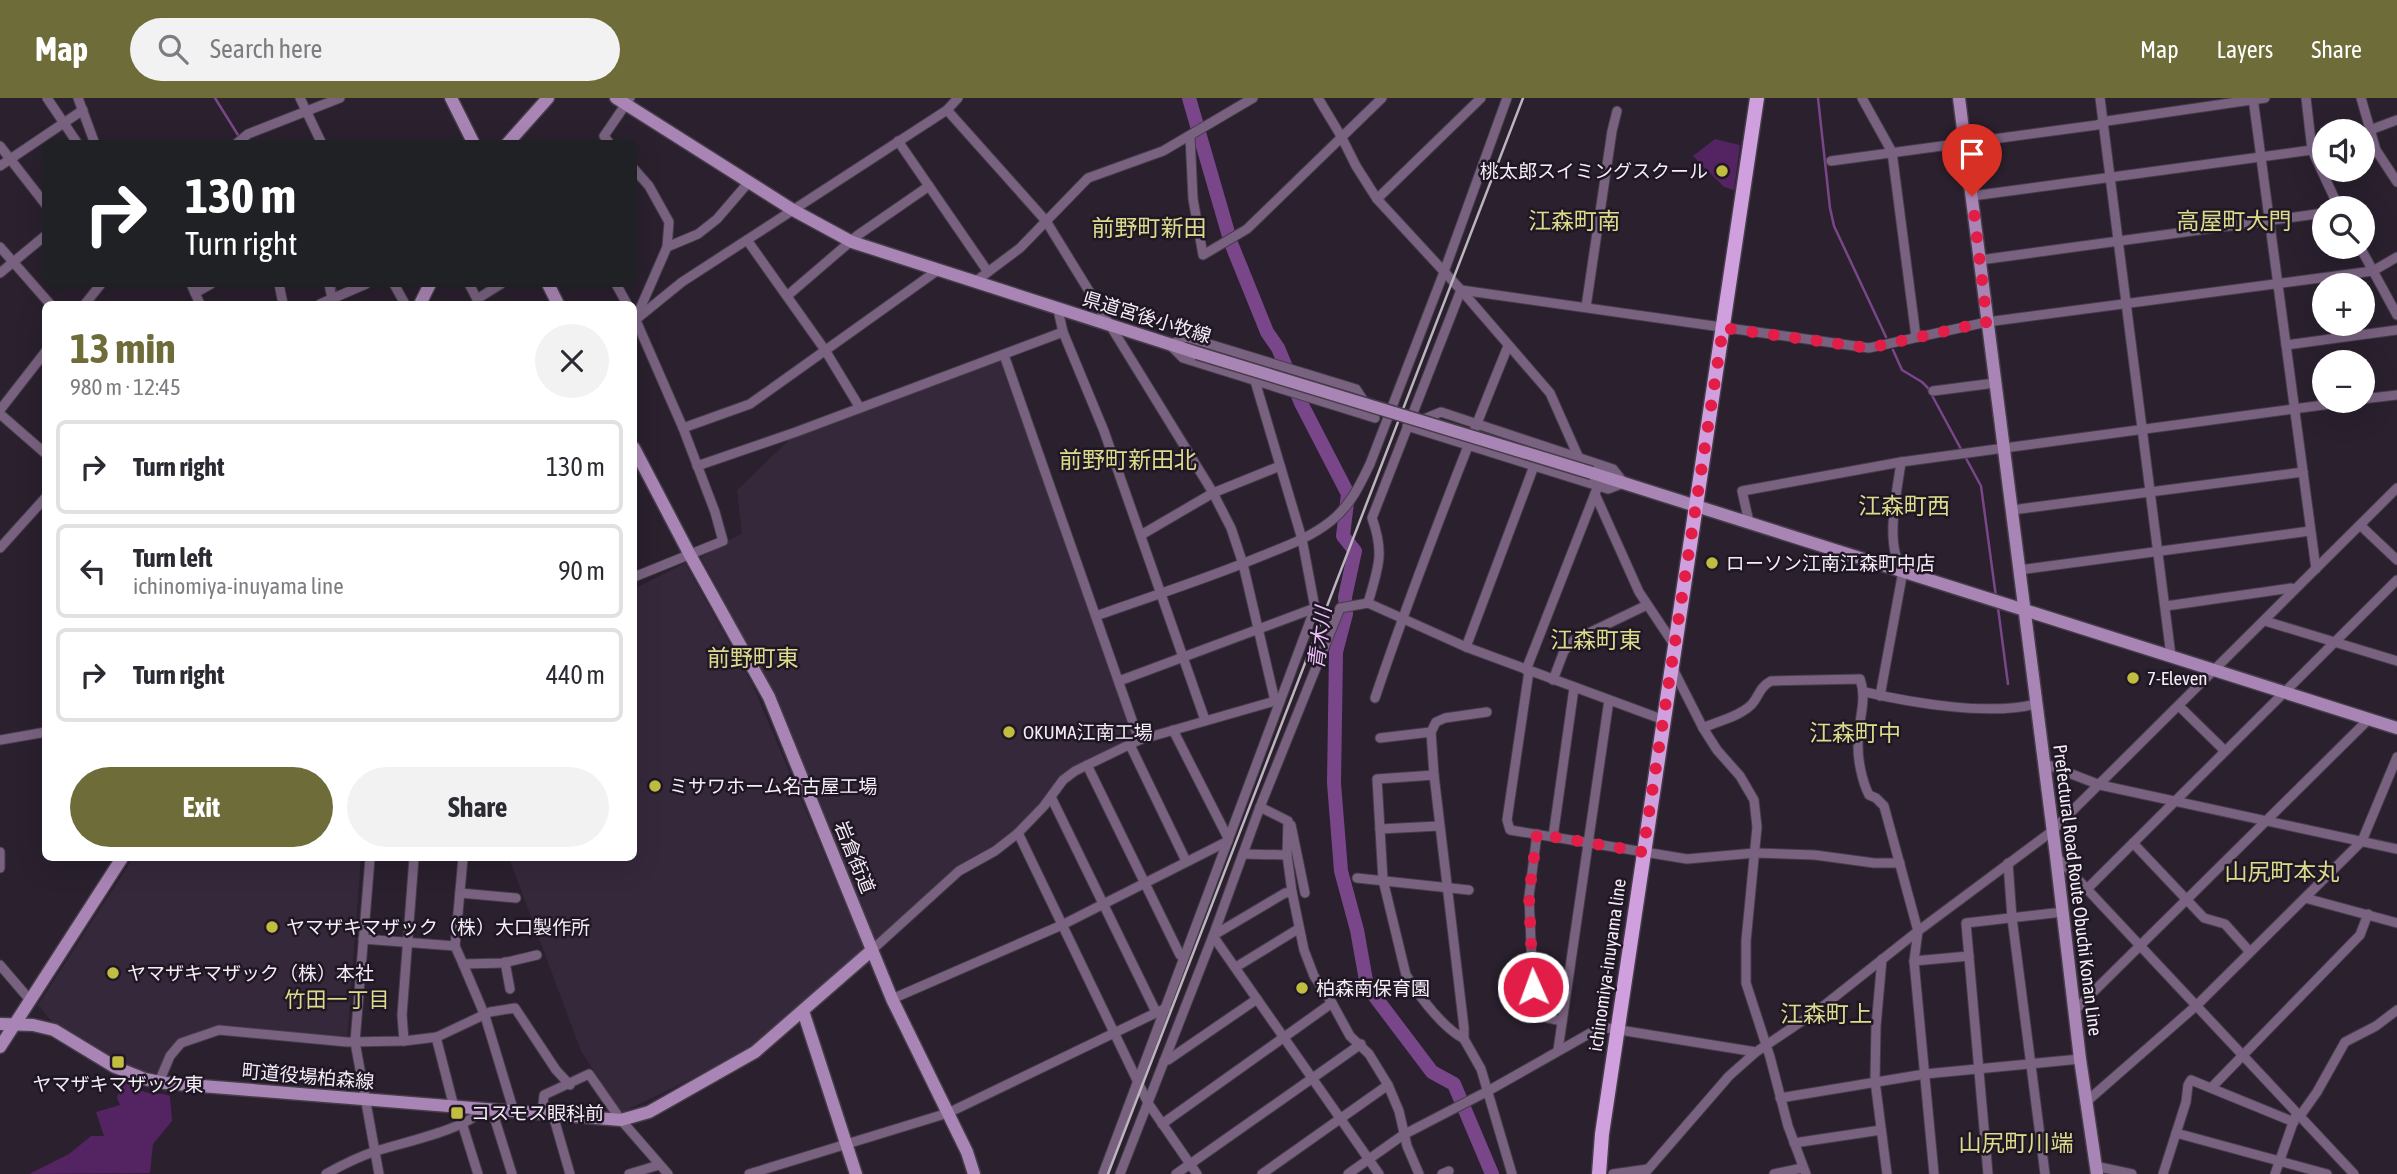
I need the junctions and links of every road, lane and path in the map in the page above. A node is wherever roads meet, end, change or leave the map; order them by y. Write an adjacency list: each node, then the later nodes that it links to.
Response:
1 (47, 98): 29 (street)
2 (78, 98): 22 (street)
3 (300, 98): 24 (street)
4 (340, 98): 24 (street)
5 (451, 98): 37 (main road)
6 (548, 98): 38 (main road)
7 (958, 98): 23 (street)
8 (1253, 98): 31 (street)
9 (1318, 98): 32 (street)
10 (1382, 98): 32 (street)
11 (1481, 98): 57 (street)
12 (1757, 98): 98 (main road, ichinomiya-inuyama line)
13 (1862, 98): 45 (street)
14 (1959, 98): 41 (main road, Prefectural Road Route Obuchi Konan Line)
15 (2100, 98): 28 (street)
16 (2265, 98): 19 (street)
17 (2306, 98): 44 (street)
18 (2361, 98): 26 (street)
19 (2253, 99): 28 (street); 46 (street)
20 (624, 100): 39 (street); 54 (main road, 県道宮後小牧線)
21 (1504, 100): 76 (street)
22 (83, 110): 29 (street); 34 (street)
23 (947, 110): 40 (street); 61 (street)
24 (305, 111): 35 (street); 36 (street)
25 (1617, 111): 90 (street)
26 (2364, 119)
27 (2397, 120): 30 (street)
28 (2103, 122): 41 (street); 52 (street)
29 (64, 123): 33 (street); 47 (street)
30 (2375, 129)
31 (1190, 136): 32 (street); 61 (street)
32 (1341, 136): 57 (street)
33 (75, 140)
34 (94, 140)
35 (241, 140)
36 (320, 140)
37 (472, 140)
38 (511, 140)
39 (607, 140)
40 (898, 141): 55 (street); 59 (street)
41 (1965, 142): 45 (street); 56 (main road, Prefectural Road Route Obuchi Konan Line)
42 (0, 146): 47 (street)
43 (2375, 149): 50 (street)
44 (2312, 150): 46 (street)
45 (1892, 152): 48 (street); 101 (street)
46 (2261, 156): 52 (street); 62 (street)
47 (10, 159): 49 (street); 58 (street)
48 (1831, 161)
49 (0, 166)
50 (2394, 171): 53 (street)
51 (637, 172): 68 (street)
52 (2110, 177): 56 (street); 65 (street)
53 (2397, 182)
54 (748, 183): 59 (main road, 県道宮後小牧線); 68 (street)
55 (929, 186): 66 (street); 75 (street)
56 (1972, 196): 71 (main road, Prefectural Road Route Obuchi Konan Line)
57 (1377, 199): 76 (street)
58 (42, 200)
59 (793, 210): 64 (street); 66 (main road, 県道宮後小牧線)
60 (2312, 215): 62 (street)
61 (1046, 221): 75 (street); 97 (street)
62 (2269, 221): 65 (street); 79 (street)
63 (42, 238): 72 (street)
64 (747, 240): 84 (street); 94 (street)
65 (2117, 241): 71 (street); 89 (street)
66 (852, 242): 73 (main road, 県道宮後小牧線); 84 (street)
67 (0, 247): 72 (street)
68 (667, 247): 92 (street)
69 (2397, 257): 74 (street)
70 (2366, 259): 74 (street)
71 (1980, 260): 95 (main road, Prefectural Road Route Obuchi Konan Line)
72 (13, 262): 77 (street); 86 (street)
73 (938, 270): 78 (main road, 県道宮後小牧線); 105 (street)
74 (2373, 271): 79 (street); 93 (street)
75 (988, 272): 78 (street)
76 (1444, 272): 83 (street); 118 (street)
77 (0, 274)
78 (976, 281): 91 (main road, 県道宮後小牧線)
79 (2277, 283): 89 (street); 103 (street)
80 (99, 287): 87 (street)
81 (360, 287): 85 (street)
82 (497, 287): 88 (street)
83 (1461, 290): 90 (street); 104 (street); 120 (street)
84 (787, 296): 105 (street)
85 (336, 300)
86 (47, 301)
87 (87, 301)
88 (480, 301)
89 (2126, 304): 95 (street); 122 (street)
90 (1586, 307): 98 (street)
91 (1058, 310): 97 (main road, 県道宮後小牧線); 100 (street)
92 (637, 312)
93 (2397, 315)
94 (637, 317)
95 (1987, 322): 101 (street); 109 (main road, Prefectural Road Route Obuchi Konan Line)
96 (637, 326): 121 (street)
97 (1111, 326): 102 (main road, 県道宮後小牧線); 137 (street)
98 (1723, 328): 101 (street); 139 (main road, ichinomiya-inuyama line)
99 (2397, 330): 103 (street)
100 (1063, 332): 106 (street); 144 (street)
101 (1916, 337)
102 (1170, 345): 108 (street); 117 (street); 133 (main road, 県道宮後小牧線, bridge)
103 (2286, 345): 115 (street)
104 (1508, 346): 119 (street); 127 (street)
105 (825, 350): 114 (street); 121 (street)
106 (1004, 355): 114 (street); 163 (street)
107 (42, 356): 116 (street)
108 (1255, 380): 117 (street); 130 (street)
109 (1995, 383): 110 (street); 124 (main road, Prefectural Road Route Obuchi Konan Line)
110 (1933, 391)
111 (2397, 395): 112 (street)
112 (2375, 398)
113 (2312, 407): 115 (street)
114 (860, 408): 129 (street)
115 (2294, 409): 122 (street); 132 (street)
116 (0, 412): 125 (street)
117 (1375, 418): 118 (street)
118 (1385, 421): 145 (street)
119 (1476, 424): 120 (street); 123 (street); 127 (street)
120 (1408, 426): 123 (street); 158 (street)
121 (683, 428): 129 (street)
122 (2143, 429): 124 (street); 136 (street)
123 (1468, 446): 131 (street); 164 (street)
124 (2003, 447): 128 (street); 140 (main road, Prefectural Road Route Obuchi Konan Line)
125 (42, 450)
126 (637, 454): 148 (main road, 岩倉街道)
127 (1578, 456): 133 (street)
128 (1901, 462): 141 (street); 153 (street)
129 (696, 466): 148 (street)
130 (1280, 466): 137 (street); 145 (street)
131 (1534, 466): 135 (street); 169 (street)
132 (2303, 472): 136 (street); 143 (street)
133 (1624, 482): 135 (street); 139 (main road, 県道宮後小牧線)
134 (2397, 488): 142 (street)
135 (1596, 490): 159 (street); 175 (street)
136 (2151, 492): 140 (street); 147 (street)
137 (1213, 493): 144 (street); 150 (street)
138 (42, 502): 146 (street)
139 (1696, 507): 141 (main road); 168 (main road, ichinomiya-inuyama line)
140 (2012, 510): 152 (main road, Prefectural Road Route Obuchi Konan Line)
141 (1749, 522): 153 (main road)
142 (2360, 525): 149 (street); 151 (street)
143 (2311, 531): 147 (street); 151 (street)
144 (1141, 535): 157 (street)
145 (1302, 539): 150 (street); 161 (street)
146 (0, 548)
147 (2158, 552): 152 (street); 160 (street)
148 (690, 555): 154 (street); 261 (main road, 岩倉街道)
149 (2397, 560)
150 (1243, 564): 157 (street); 166 (street)
151 (2316, 569): 156 (street)
152 (2019, 570): 162 (main road, Prefectural Road Route Obuchi Konan Line)
153 (1903, 571): 162 (main road); 181 (street)
154 (637, 576)
155 (2397, 580): 167 (street)
156 (2295, 589): 160 (street); 165 (street)
157 (1162, 592): 163 (street); 170 (street)
158 (1368, 603): 164 (street); 207 (street)
159 (1647, 605): 168 (street); 176 (street)
160 (2166, 606): 171 (street)
161 (1315, 608): 166 (street); 184 (street)
162 (2025, 611): 171 (main road); 185 (main road, Prefectural Road Route Obuchi Konan Line)
163 (1096, 616): 177 (street)
164 (1402, 619): 169 (street); 182 (street)
165 (2264, 621): 167 (street); 174 (street)
166 (1258, 628): 170 (street); 184 (street)
167 (2336, 641): 172 (street); 180 (street)
168 (1675, 646): 173 (main road, ichinomiya-inuyama line)
169 (1466, 647): 175 (street)
170 (1183, 656): 177 (street); 189 (street)
171 (2171, 656): 174 (main road)
172 (2397, 661)
173 (1672, 666): 190 (main road, ichinomiya-inuyama line); 191 (street)
174 (2215, 669): 180 (main road); 186 (street)
175 (1527, 671): 176 (street); 214 (street)
176 (1553, 680): 178 (street)
177 (1119, 681): 198 (street)
178 (1574, 688): 183 (street); 215 (street)
179 (1865, 692): 181 (street); 191 (street); 233 (street)
180 (2284, 692): 188 (main road); 199 (street)
181 (1880, 696): 185 (street)
182 (1375, 698)
183 (1609, 700): 190 (street); 218 (street)
184 (1278, 702): 189 (street); 216 (street)
185 (2035, 704): 201 (main road, Prefectural Road Route Obuchi Konan Line)
186 (2179, 706): 199 (street); 204 (street)
187 (1486, 712): 194 (street)
188 (2369, 719): 192 (main road); 209 (street)
189 (1205, 720): 193 (street)
190 (1664, 720): 222 (main road, ichinomiya-inuyama line)
191 (1703, 727): 223 (street)
192 (2397, 728)
193 (1173, 730): 198 (street); 216 (street)
194 (1431, 732): 196 (street); 203 (street)
195 (42, 733): 197 (street)
196 (1380, 738)
197 (0, 740)
198 (1135, 743): 202 (street); 232 (street)
199 (2225, 751): 206 (street)
200 (2397, 757): 217 (street)
201 (2043, 763): 204 (street); 212 (main road, Prefectural Road Route Obuchi Konan Line)
202 (1087, 765): 205 (street); 238 (street)
203 (1434, 775): 210 (street); 211 (street)
204 (2100, 785): 206 (street); 212 (street)
205 (1051, 797): 213 (street); 248 (street)
206 (2175, 801): 209 (street); 219 (street)
207 (1260, 807): 208 (street); 224 (street)
208 (1288, 821): 225 (street); 243 (street)
209 (2267, 821): 217 (street); 247 (street)
210 (1440, 826): 211 (street); 239 (street)
211 (1380, 829): 237 (street)
212 (2052, 832): 226 (main road, Prefectural Road Route Obuchi Konan Line); 234 (street)
213 (1018, 833): 253 (street); 261 (street)
214 (1537, 834): 215 (street); 284 (street)
215 (1553, 837): 218 (street)
216 (1228, 839): 232 (street); 265 (street)
217 (2362, 841): 220 (street); 246 (street)
218 (1588, 843): 222 (street); 284 (street)
219 (2133, 843): 240 (street); 247 (street)
220 (2397, 849)
221 (0, 852): 231 (street)
222 (1643, 852): 223 (street); 287 (main road, ichinomiya-inuyama line)
223 (1755, 853): 233 (street); 295 (street)
224 (1243, 854): 225 (street); 256 (street)
225 (1287, 855): 242 (street)
226 (2056, 856): 240 (street); 249 (main road, Prefectural Road Route Obuchi Konan Line)
227 (120, 861): 275 (main road)
228 (370, 861): 257 (street)
229 (414, 861): 258 (street)
230 (463, 861): 244 (street)
231 (0, 862): 235 (street)
232 (1186, 862): 238 (street)
233 (1900, 863): 255 (street)
234 (2008, 863): 251 (street); 255 (street)
235 (0, 869)
236 (1357, 878): 237 (street)
237 (1384, 880): 239 (street); 291 (street)
238 (1146, 881): 248 (street); 265 (street)
239 (1447, 888): 241 (street); 291 (street)
240 (2088, 888): 259 (street)
241 (1469, 890)
242 (1292, 892): 254 (street); 256 (street)
243 (1305, 893)
244 (460, 894): 245 (street); 260 (street)
245 (516, 898)
246 (2305, 898): 250 (street); 262 (street)
247 (2187, 900): 259 (street); 262 (street)
248 (1103, 904): 253 (street); 282 (street)
249 (2063, 912): 251 (street); 279 (main road, Prefectural Road Route Obuchi Konan Line)
250 (2368, 914): 252 (street); 299 (street)
251 (2012, 918): 264 (street); 302 (street)
252 (2397, 923)
253 (1062, 925): 273 (street); 288 (street)
254 (1298, 929): 271 (street); 276 (street)
255 (1918, 931): 266 (street); 267 (street)
256 (1213, 936): 271 (street); 301 (street)
257 (363, 939): 258 (street); 293 (street)
258 (408, 943): 260 (street); 292 (street)
259 (2141, 945): 277 (street); 279 (street)
260 (455, 946): 269 (street)
261 (872, 950): 273 (main road, 岩倉街道); 281 (main road)
262 (2250, 952): 277 (street)
263 (537, 955): 268 (street)
264 (1969, 956): 267 (street); 303 (street)
265 (1184, 957): 278 (street)
266 (1882, 959): 295 (street); 306 (street)
267 (1914, 961): 304 (street)
268 (505, 962): 269 (street); 272 (street)
269 (463, 964): 283 (street)
270 (0, 965): 275 (street)
271 (1236, 967): 274 (street)
272 (510, 989)
273 (892, 999): 320 (main road, 岩倉街道)
274 (1257, 999): 290 (street); 301 (street)
275 (30, 1000): 286 (main road)
276 (1332, 1003): 290 (street); 294 (street)
277 (2197, 1005): 299 (street); 315 (street)
278 (1166, 1007): 282 (street); 308 (street)
279 (2075, 1010): 300 (main road, Prefectural Road Route Obuchi Konan Line)
280 (2397, 1010): 322 (street)
281 (803, 1011): 324 (main road); 331 (main road)
282 (1156, 1012): 288 (street)
283 (485, 1016): 289 (street); 309 (street); 319 (street)
284 (1562, 1021): 297 (street)
285 (0, 1024): 286 (main road, 町道役場柏森線)
286 (15, 1024): 296 (main road); 307 (main road, 町道役場柏森線)
287 (1617, 1029): 297 (street); 298 (street); 359 (main road, ichinomiya-inuyama line)
288 (1113, 1033): 308 (street); 320 (street)
289 (436, 1037): 292 (street); 317 (street)
290 (1285, 1037): 305 (street); 326 (street)
291 (1464, 1039): 312 (street)
292 (404, 1041): 293 (street)
293 (355, 1042): 307 (street); 314 (street)
294 (1361, 1044): 305 (street); 310 (street)
295 (1765, 1047): 298 (street); 313 (street)
296 (0, 1048)
297 (1558, 1050): 312 (street)
298 (1756, 1052): 339 (street)
299 (2243, 1054): 311 (street); 322 (street)
300 (2080, 1059): 302 (street); 315 (main road, Prefectural Road Route Obuchi Konan Line)
301 (1164, 1060): 316 (street)
302 (2030, 1063): 303 (street); 364 (street)
303 (1978, 1069): 304 (street); 363 (street)
304 (1924, 1074): 306 (street); 362 (street)
305 (1313, 1079): 323 (street); 335 (street)
306 (1875, 1081): 313 (street); 327 (street)
307 (159, 1082): 314 (main road, 町道役場柏森線)
308 (1138, 1083): 316 (street); 350 (street)
309 (570, 1085): 321 (street); 324 (street)
310 (1388, 1085): 323 (street); 329 (street)
311 (2212, 1087): 322 (street); 328 (street)
312 (1488, 1091): 329 (street); 358 (street)
313 (1780, 1098): 330 (street)
314 (366, 1101): 317 (main road, 町道役場柏森線); 332 (street)
315 (2086, 1102): 337 (main road, Prefectural Road Route Obuchi Konan Line)
316 (1147, 1103): 326 (street); 351 (street)
317 (454, 1107): 318 (main road, 町道役場柏森線)
318 (487, 1110): 319 (main road, 町道役場柏森線); 325 (street); 344 (street)
319 (514, 1112): 321 (main road, 町道役場柏森線)
320 (948, 1113): 331 (street); 349 (main road, 岩倉街道)
321 (547, 1115): 324 (main road, 町道役場柏森線); 345 (street)
322 (2297, 1117): 334 (street); 369 (street)
323 (1341, 1119): 333 (street); 354 (street)
324 (624, 1120): 336 (street)
325 (462, 1123): 332 (street); 343 (street)
326 (1162, 1124): 335 (street)
327 (1881, 1130): 330 (street); 361 (street)
328 (2176, 1133): 334 (street); 366 (street)
329 (1403, 1135): 333 (street); 357 (street)
330 (1794, 1143): 338 (street)
331 (847, 1144): 340 (street); 348 (main road)
332 (376, 1151): 341 (street); 342 (street)
333 (1369, 1159): 355 (street); 356 (street)
334 (2280, 1161): 367 (street); 368 (street)
335 (1191, 1164): 352 (street); 353 (street)
336 (659, 1165): 346 (street); 347 (street)
337 (2096, 1170): 365 (street)
338 (1804, 1171): 360 (street)
339 (1645, 1172): 359 (street)
340 (753, 1173)
341 (326, 1174)
342 (379, 1174)
343 (478, 1174)
344 (512, 1174)
345 (570, 1174)
346 (629, 1174)
347 (668, 1174)
348 (856, 1174)
349 (974, 1174)
350 (1102, 1174)
351 (1120, 1174)
352 (1176, 1174)
353 (1198, 1174)
354 (1262, 1174)
355 (1348, 1174)
356 (1379, 1174)
357 (1419, 1174)
358 (1512, 1174)
359 (1601, 1174)
360 (1774, 1174)
361 (1887, 1174)
362 (1934, 1174)
363 (1988, 1174)
364 (2045, 1174)
365 (2132, 1174)
366 (2163, 1174)
367 (2276, 1174)
368 (2327, 1174)
369 (2354, 1174)

